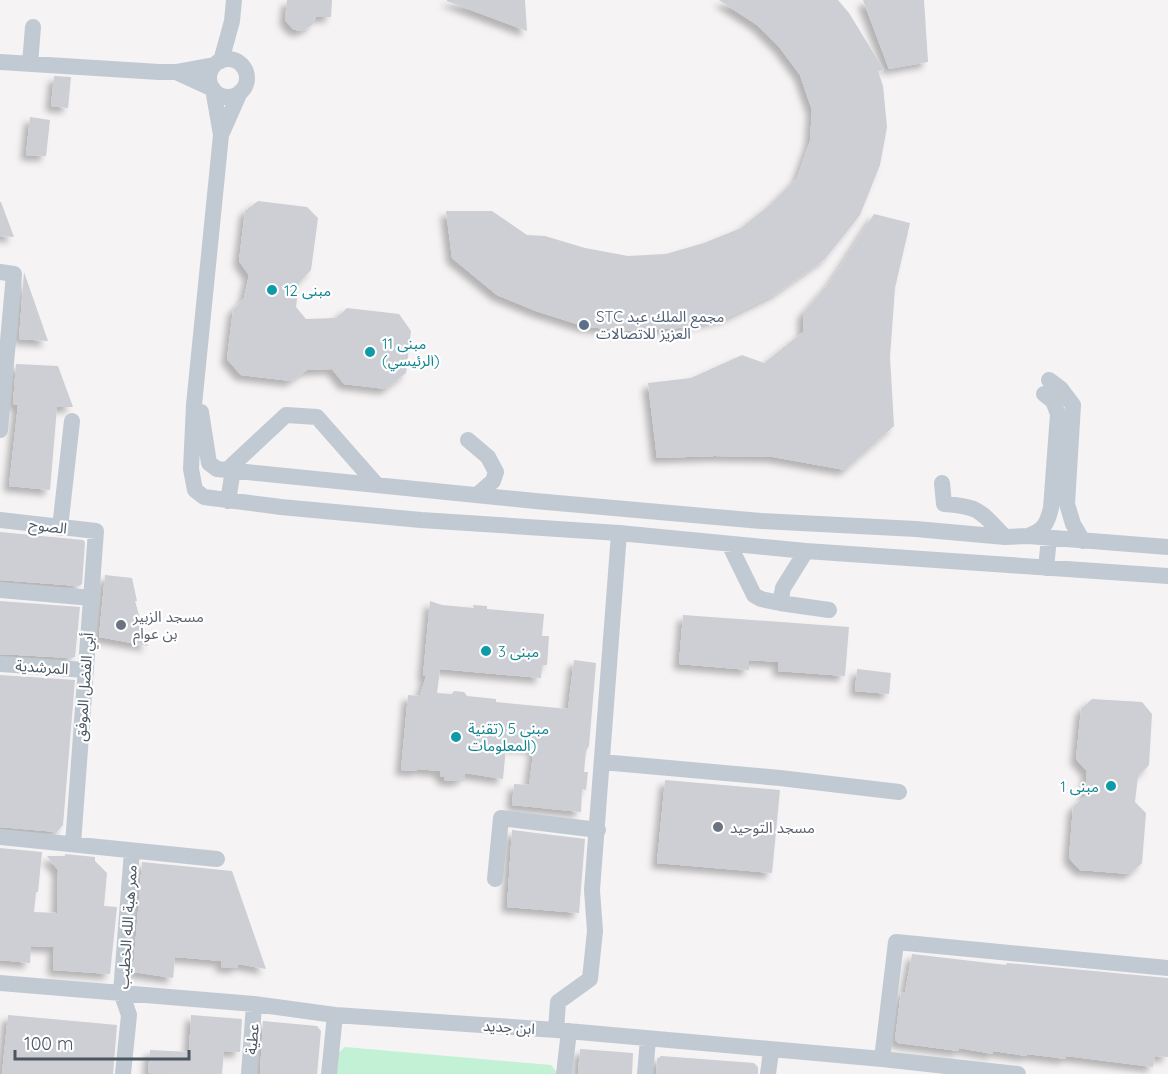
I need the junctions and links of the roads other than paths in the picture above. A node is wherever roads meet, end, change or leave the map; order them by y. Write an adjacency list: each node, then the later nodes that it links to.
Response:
1 (234, 0): 2 (street)
2 (232, 21): 5 (street); 7 (street)
3 (33, 27): 6 (street)
4 (0, 62): 6 (street)
5 (218, 63): 7 (street); 8 (street); 9 (street)
6 (30, 64): 8 (street)
7 (241, 64): 10 (street)
8 (176, 72): 9 (street)
9 (213, 89): 10 (street); 11 (street)
10 (240, 92): 11 (street)
11 (221, 135): 13 (street)
12 (7, 273): 15 (street)
13 (197, 382): 17 (street); 21 (street)
14 (72, 421): 25 (street)
15 (0, 430)
16 (468, 440): 20 (street)
17 (230, 470): 19 (street); 19 (street); 21 (street)
18 (942, 483): 29 (street)
19 (376, 484): 20 (street)
20 (477, 495): 23 (street)
21 (228, 501): 27 (street)
22 (0, 520): 25 (street, الصوح)
23 (762, 521): 24 (street); 33 (street)
24 (781, 522): 29 (street); 35 (street)
25 (60, 528): 26 (street, الصوح)
26 (96, 531): 40 (street, أبي الفضل الموفق)
27 (619, 533): 32 (street); 45 (street)
28 (1028, 536): 29 (street); 30 (street); 31 (street)
29 (1005, 537)
30 (1053, 538): 31 (street); 37 (street)
31 (1083, 541): 34 (street)
32 (729, 544): 33 (street); 41 (street)
33 (759, 547): 35 (street)
34 (1168, 547)
35 (777, 548): 36 (street)
36 (806, 550): 37 (street); 41 (street)
37 (1050, 568): 38 (street)
38 (1168, 576)
39 (0, 590): 40 (street)
40 (92, 598): 44 (street, أبي الفضل الموفق)
41 (780, 603): 42 (street)
42 (829, 610)
43 (0, 664): 44 (street, المرشدية)
44 (85, 670): 49 (street, أبي الفضل الموفق)
45 (602, 762): 46 (street); 47 (street)
46 (899, 792)
47 (598, 830): 52 (street); 58 (street)
48 (0, 837): 49 (street)
49 (73, 843): 50 (street)
50 (132, 851): 51 (street); 55 (street, ممر هبة الله الخطيب)
51 (217, 859)
52 (495, 879)
53 (1168, 968): 61 (street)
54 (0, 983): 55 (street, ابن جديد)
55 (121, 992): 56 (street, ابن جديد); 62 (street, ممر هبة الله الخطيب)
56 (254, 1004): 57 (street, ابن جديد); 63 (street, عطية)
57 (335, 1015): 58 (street, ابن جديد); 64 (street)
58 (562, 1031): 59 (street, ابن جديد); 65 (street)
59 (648, 1039): 60 (street, ابن جديد); 66 (street)
60 (771, 1051): 61 (street, ابن جديد); 67 (street)
61 (892, 1065): 68 (street, ابن جديد)
62 (123, 1074)
63 (249, 1074)
64 (328, 1074)
65 (564, 1074)
66 (645, 1074)
67 (768, 1074)
68 (1018, 1074)

